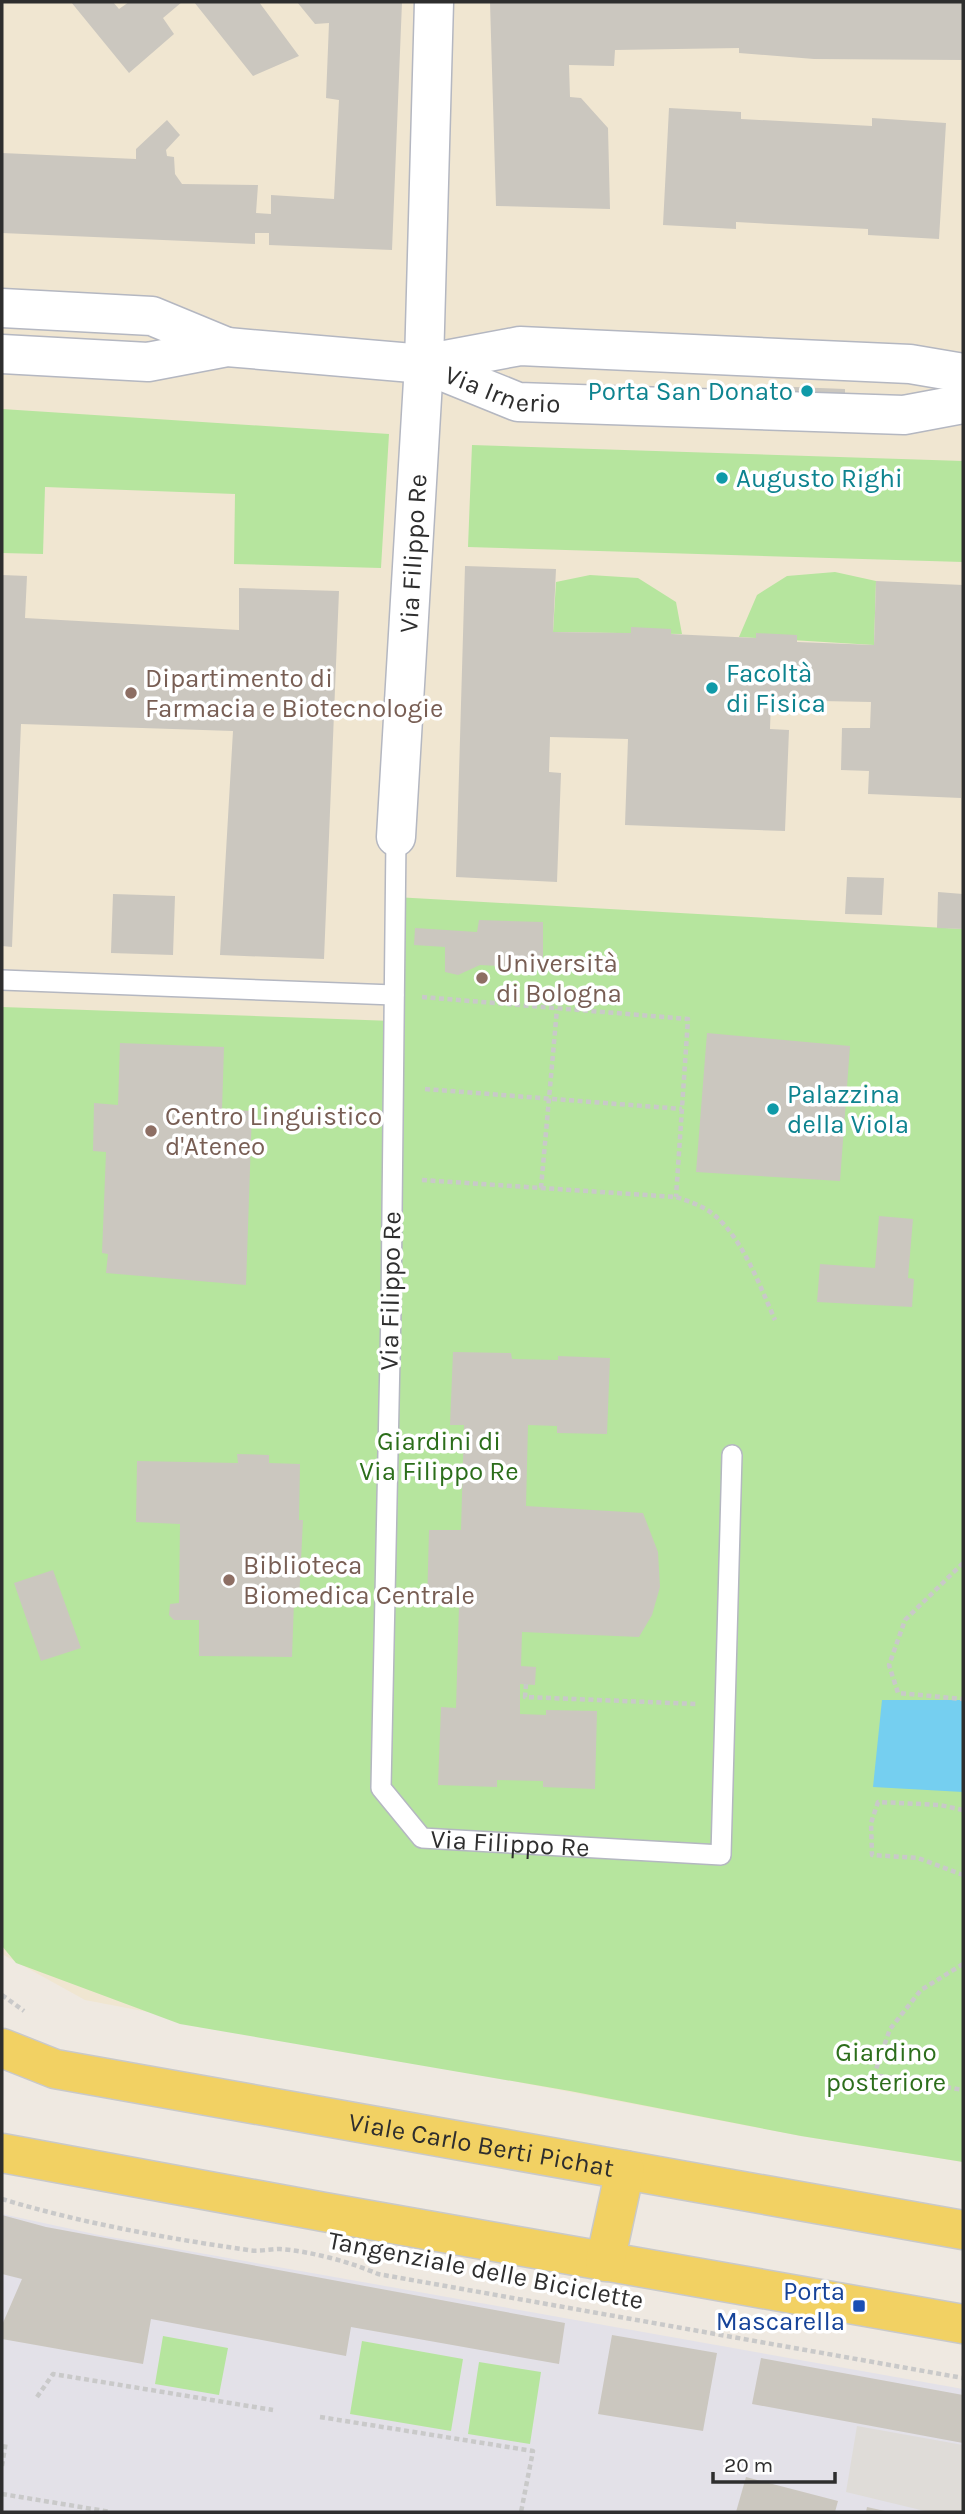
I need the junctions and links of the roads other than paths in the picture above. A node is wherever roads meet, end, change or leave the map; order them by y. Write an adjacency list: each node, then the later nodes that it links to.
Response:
1 (434, 2): 5 (street, Via Filippo Re)
2 (2, 308): 3 (street, Via Irnerio)
3 (227, 347): 4 (street, Via Irnerio); 5 (street, Via Irnerio)
4 (2, 354)
5 (424, 364): 6 (street, Via Irnerio); 7 (street, Via Irnerio); 8 (street, Via Filippo Re)
6 (963, 373)
7 (963, 404)
8 (396, 837): 10 (lane, Via Filippo Re)
9 (2, 980): 10 (lane)
10 (394, 995): 11 (lane, Via Filippo Re)
11 (732, 1455)
12 (2, 2048): 14 (main road, Viale Carlo Berti Pichat)
13 (2, 2152): 16 (main road)
14 (625, 2170): 15 (main road, Viale Carlo Berti Pichat); 16 (main road)
15 (963, 2230)
16 (605, 2262): 17 (main road)
17 (963, 2324)

